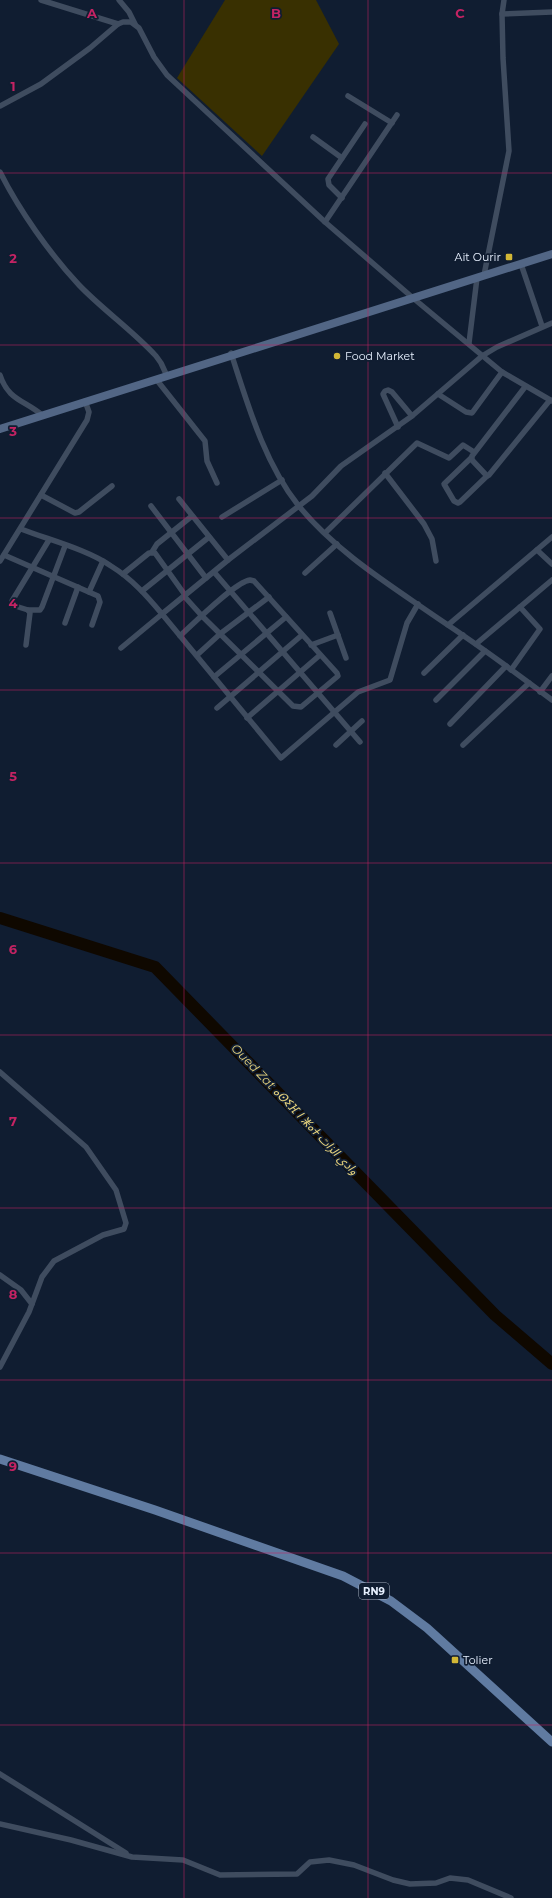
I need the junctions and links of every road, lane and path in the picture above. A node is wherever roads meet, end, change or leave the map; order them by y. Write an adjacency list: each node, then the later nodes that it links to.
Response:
1 (41, 0): 6 (street)
2 (119, 0): 7 (street)
3 (504, 0): 5 (street)
4 (552, 12): 5 (street)
5 (502, 14): 20 (street)
6 (118, 24): 7 (street); 9 (street)
7 (135, 24): 17 (street)
8 (348, 96): 11 (street)
9 (0, 106)
10 (397, 115): 11 (street)
11 (392, 123): 16 (street)
12 (365, 124): 14 (street)
13 (313, 137): 14 (street)
14 (342, 158): 16 (street)
15 (0, 172): 29 (street)
16 (342, 198): 17 (street)
17 (325, 222): 21 (street)
18 (552, 254): 19 (street)
19 (521, 264): 20 (street); 23 (street)
20 (481, 276): 21 (street); 24 (street)
21 (413, 298): 24 (street); 25 (street)
22 (552, 323): 23 (street)
23 (542, 326): 26 (street)
24 (469, 343): 26 (street)
25 (232, 353): 29 (street); 42 (street)
26 (482, 356): 27 (street); 32 (street)
27 (502, 372): 31 (street); 32 (street)
28 (0, 375): 35 (street)
29 (167, 376): 30 (street)
30 (156, 379): 34 (street); 43 (street)
31 (525, 387): 33 (street); 39 (street)
32 (438, 394): 36 (street)
33 (551, 400): 41 (street)
34 (85, 401): 35 (street); 45 (street)
35 (42, 415): 38 (street)
36 (412, 416): 37 (street); 37 (street)
37 (398, 427): 47 (street)
38 (0, 429)
39 (473, 455): 40 (street); 41 (street); 41 (street)
40 (385, 473): 53 (street); 66 (street)
41 (487, 476)
42 (282, 480): 47 (street); 50 (street)
43 (217, 484)
44 (112, 486): 45 (street)
45 (42, 495): 51 (street)
46 (179, 499): 49 (street)
47 (298, 505): 53 (street); 63 (street)
48 (151, 506): 52 (street)
49 (192, 516): 52 (street); 54 (street)
50 (222, 517)
51 (21, 529): 56 (street); 62 (street)
52 (172, 532): 60 (street); 61 (street)
53 (325, 533): 57 (street)
54 (209, 537): 61 (street); 63 (street)
55 (552, 537): 59 (street)
56 (49, 540): 58 (street); 68 (street)
57 (337, 544): 71 (street); 82 (street)
58 (65, 546): 65 (street); 73 (street)
59 (537, 550): 67 (street); 92 (street)
60 (152, 552): 69 (street); 72 (street)
61 (188, 554): 69 (street); 74 (street)
62 (4, 555): 64 (street); 68 (street)
63 (228, 560): 70 (street)
64 (0, 561)
65 (103, 561): 72 (street); 79 (street)
66 (436, 561)
67 (552, 564)
68 (33, 568): 73 (street); 84 (street)
69 (167, 570): 77 (street); 80 (street)
70 (214, 572): 74 (street); 78 (street)
71 (306, 573)
72 (123, 574): 77 (street)
73 (53, 577): 76 (street); 84 (street)
74 (206, 578): 80 (street)
75 (552, 580): 83 (street)
76 (78, 588): 79 (street); 90 (street)
77 (142, 591): 87 (street)
78 (231, 591): 81 (street); 85 (street); 88 (street)
79 (89, 592): 91 (street)
80 (184, 595): 87 (street); 88 (street)
81 (269, 597): 85 (street); 89 (street)
82 (418, 604): 92 (street); 123 (street)
83 (520, 607): 100 (street); 109 (street)
84 (28, 610): 99 (street)
85 (248, 612): 93 (street); 94 (street)
86 (330, 613): 96 (street)
87 (162, 614): 98 (street); 102 (street)
88 (202, 616): 94 (street); 98 (street)
89 (286, 617): 93 (street); 95 (street)
90 (65, 623)
91 (92, 625)
92 (448, 625): 97 (street)
93 (266, 633): 103 (street); 105 (street)
94 (220, 634): 105 (street); 106 (street)
95 (302, 635): 101 (street); 103 (street)
96 (338, 635): 101 (street); 108 (street)
97 (463, 635): 100 (street); 112 (street)
98 (180, 636): 106 (street)
99 (26, 644)
100 (476, 644): 104 (street)
101 (311, 645): 107 (street)
102 (121, 648)
103 (282, 651): 110 (street); 111 (street)
104 (485, 651): 109 (street); 120 (street)
105 (240, 654): 111 (street); 114 (street)
106 (197, 655): 114 (street)
107 (320, 655): 110 (street); 117 (street)
108 (346, 658)
109 (509, 668): 115 (street); 126 (street)
110 (300, 671): 116 (street); 117 (street)
111 (258, 672): 116 (street); 119 (street)
112 (424, 673)
113 (552, 676): 118 (street)
114 (214, 677): 119 (street)
115 (529, 683): 118 (street); 130 (street)
116 (277, 691): 117 (street); 124 (street)
117 (318, 692): 123 (street)
118 (540, 692): 121 (street)
119 (231, 697): 122 (street); 124 (street)
120 (436, 700)
121 (552, 700)
122 (217, 708)
123 (334, 712): 124 (street); 127 (street)
124 (247, 718)
125 (362, 721): 127 (street)
126 (450, 724)
127 (351, 731): 128 (street); 129 (street)
128 (360, 742)
129 (336, 744)
130 (463, 745)
131 (0, 1072): 133 (street)
132 (0, 1275): 133 (street)
133 (32, 1304): 134 (street)
134 (0, 1367)
135 (0, 1459): 136 (main road, RN9)
136 (552, 1742)
137 (0, 1774): 139 (street)
138 (0, 1824): 139 (street)
139 (132, 1857): 140 (street)
140 (511, 1898)

